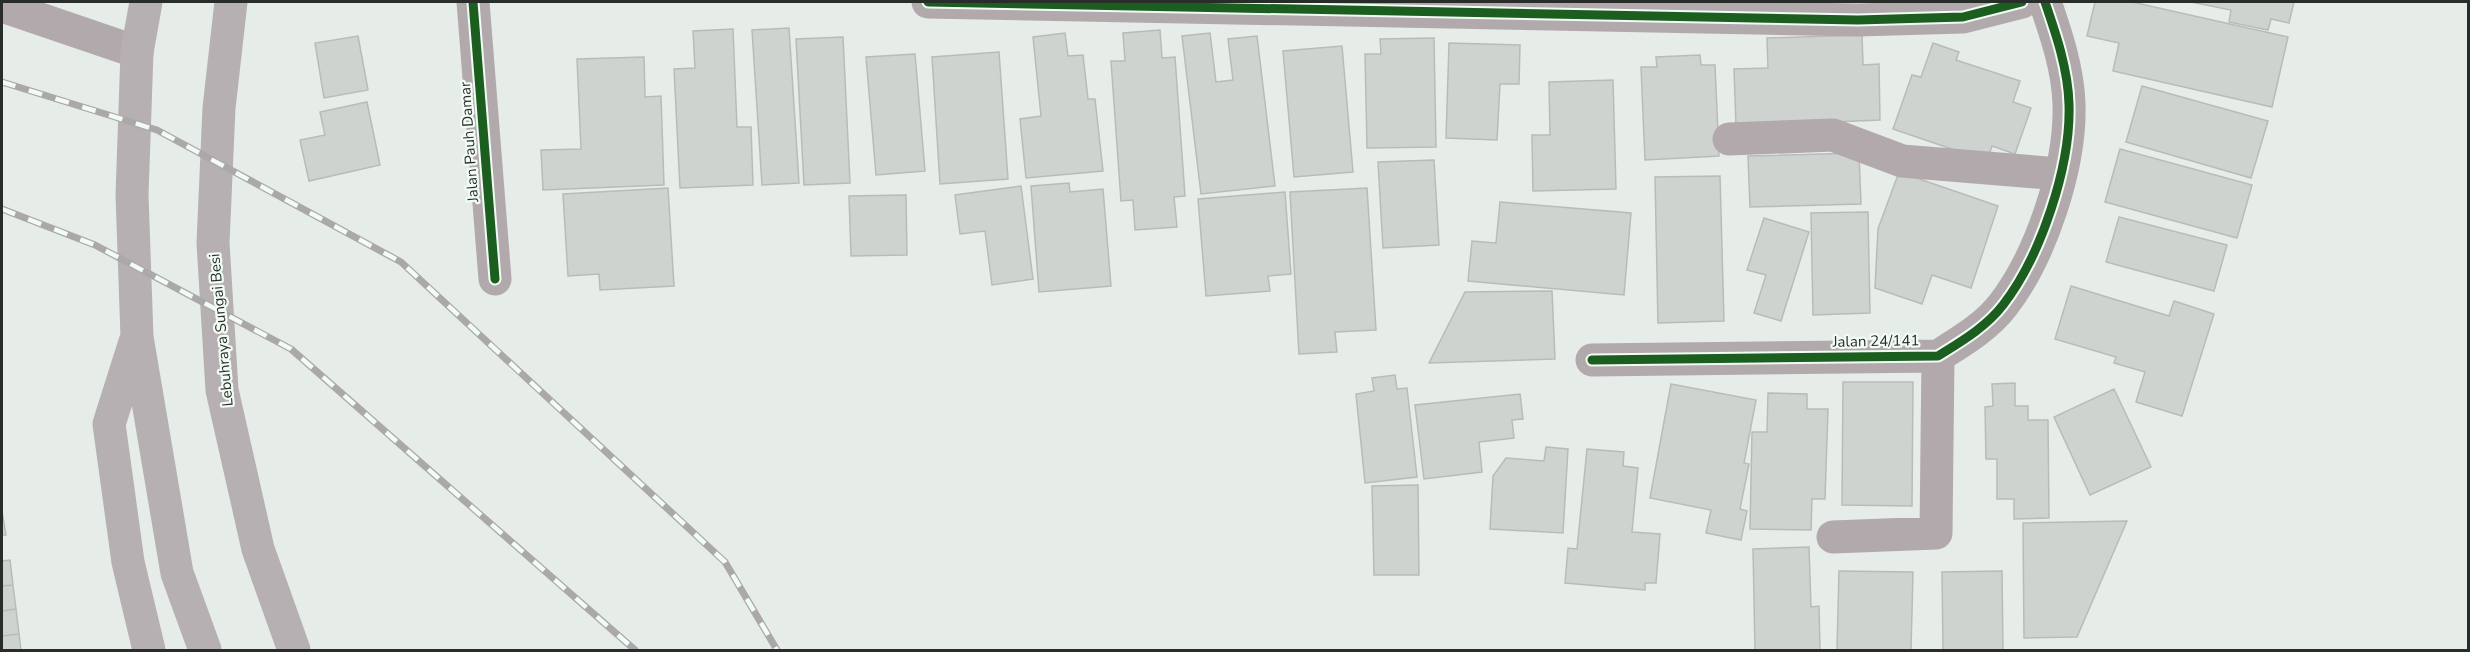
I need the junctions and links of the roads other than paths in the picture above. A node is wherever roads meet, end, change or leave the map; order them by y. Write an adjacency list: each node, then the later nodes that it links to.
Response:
1 (146, 2): 9 (highway)
2 (231, 2): 19 (highway, Lebuhraya Sungai Besi)
3 (473, 2): 12 (street, Jalan Pauh Damar)
4 (928, 2): 7 (street)
5 (2022, 2): 7 (street)
6 (2045, 2): 11 (street, Jalan 24/141)
7 (1244, 4)
8 (2, 6): 9 (street)
9 (137, 52): 13 (highway)
10 (1729, 139): 11 (street)
11 (2060, 174): 14 (street, Jalan 24/141)
12 (495, 279)
13 (137, 338): 17 (highway); 18 (highway)
14 (1938, 356): 15 (street, Jalan 24/141); 16 (street)
15 (1592, 360)
16 (1833, 537)
17 (149, 651)
18 (205, 651)
19 (294, 651)

